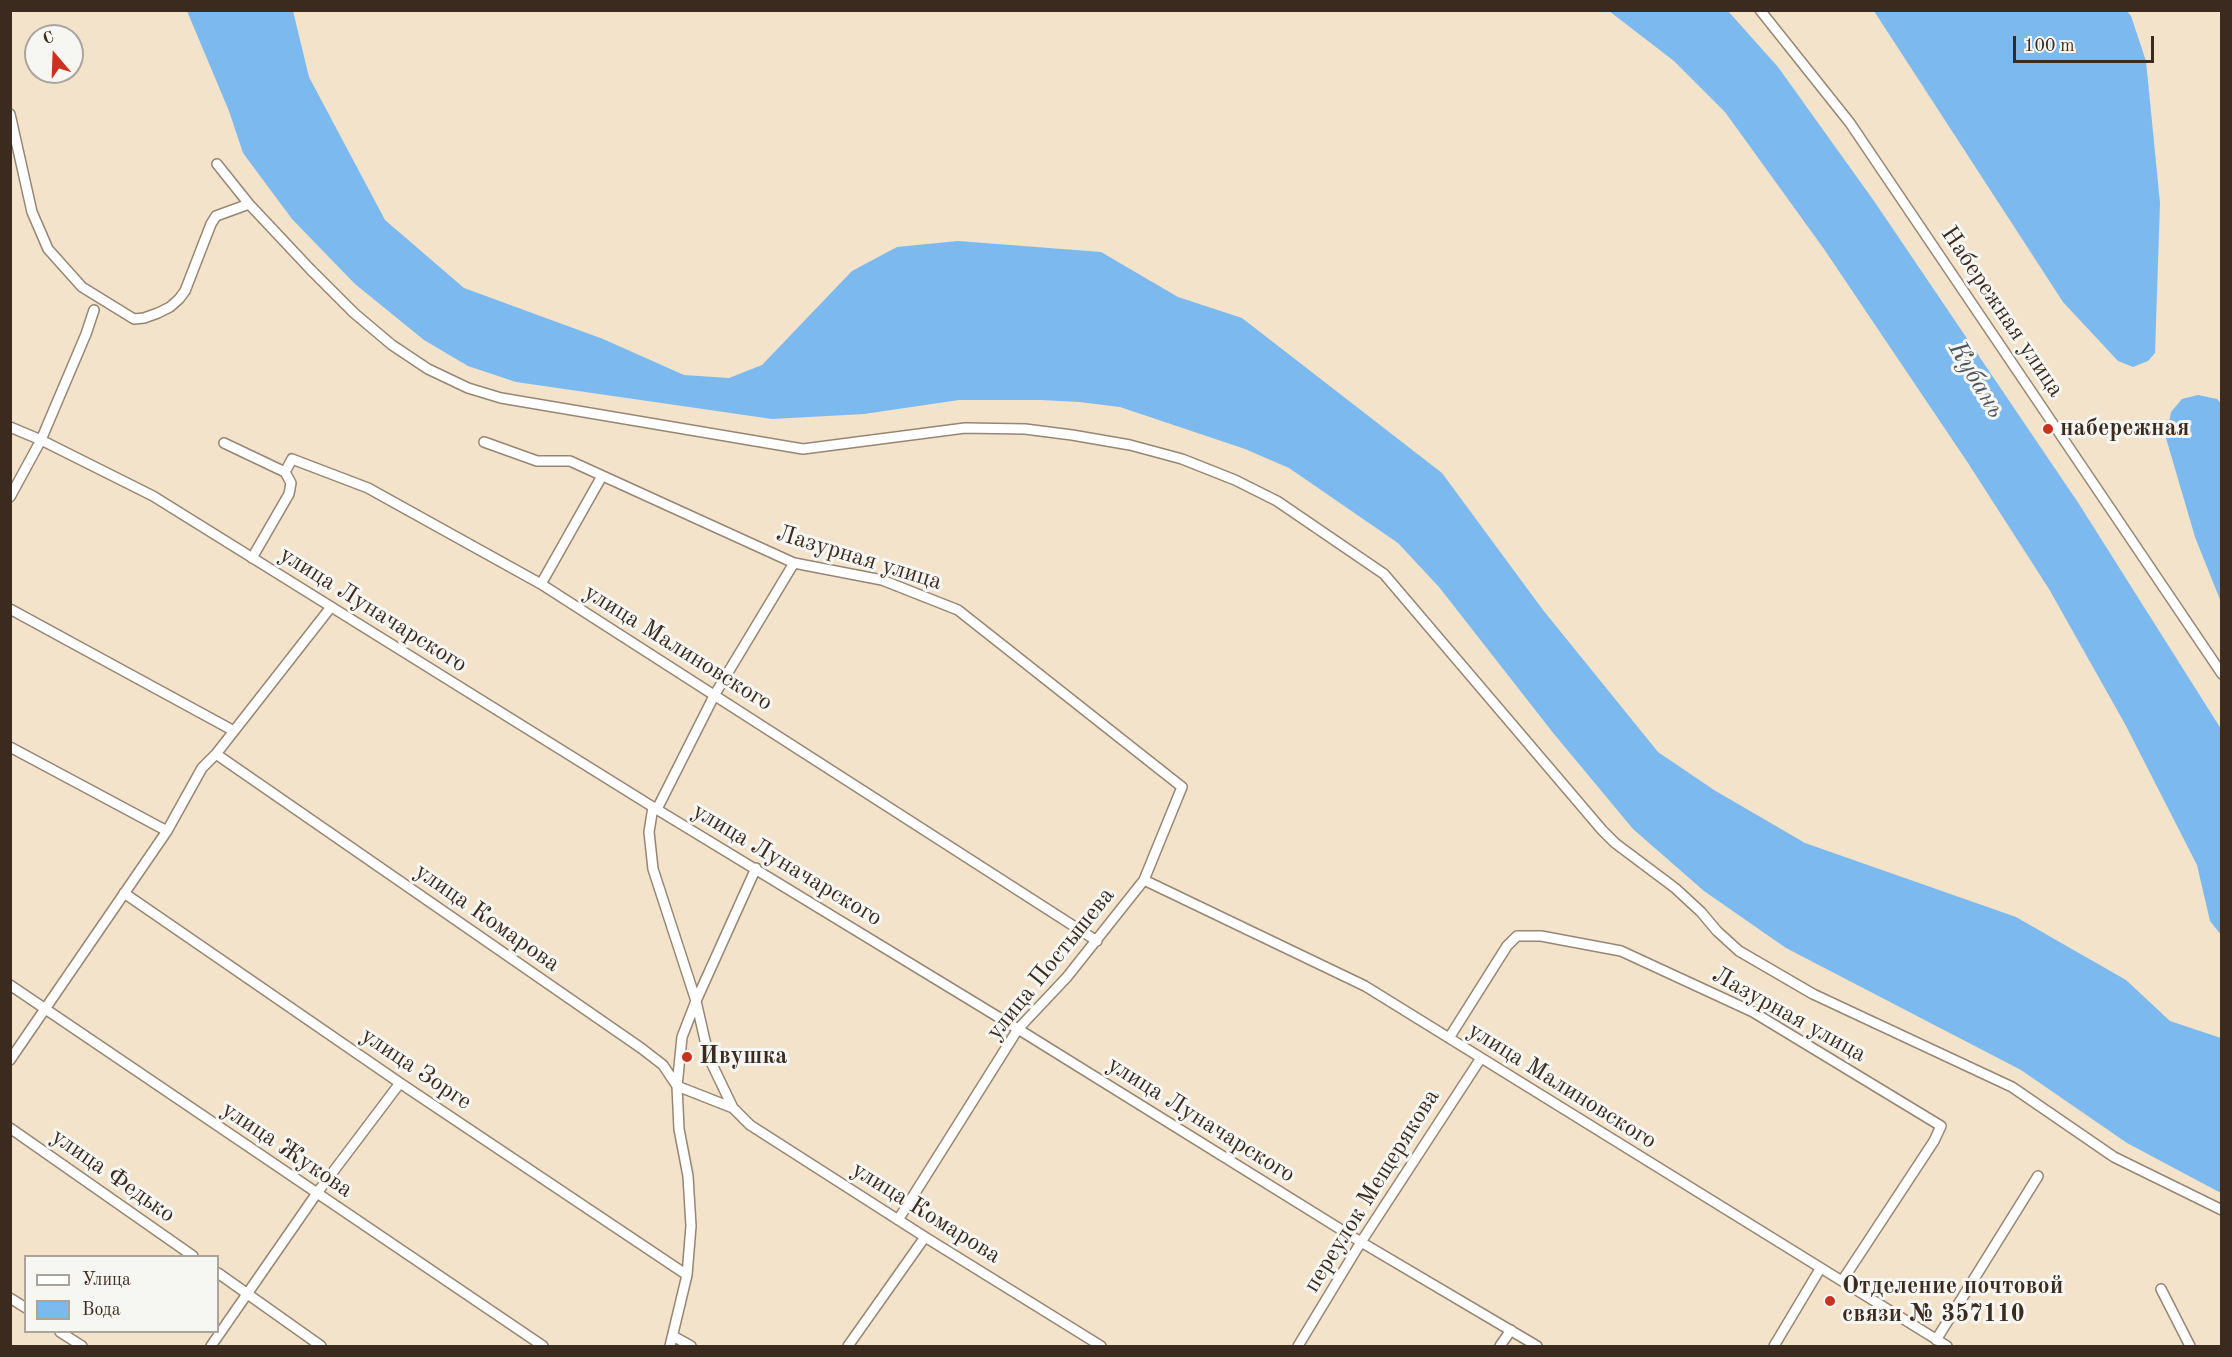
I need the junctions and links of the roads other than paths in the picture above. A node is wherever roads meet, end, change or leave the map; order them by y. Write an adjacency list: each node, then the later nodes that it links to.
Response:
1 (1760, 10): 18 (street, Набережная улица)
2 (10, 114): 4 (street)
3 (217, 164): 4 (street)
4 (249, 204): 43 (street)
5 (94, 310): 7 (street)
6 (10, 427): 7 (street, улица Луначарского)
7 (41, 440): 12 (street); 13 (street, улица Луначарского)
8 (484, 442): 11 (street, Лазурная улица)
9 (224, 443): 10 (street)
10 (285, 472): 13 (street); 15 (street, улица Малиновского)
11 (602, 476): 14 (street, Лазурная улица); 15 (street)
12 (10, 497)
13 (252, 558): 16 (street, улица Луначарского)
14 (794, 563): 19 (street, улица Комарова); 23 (street, Лазурная улица)
15 (541, 584): 19 (street, улица Малиновского)
16 (331, 607): 20 (street); 24 (street, улица Луначарского)
17 (10, 609): 20 (street)
18 (2222, 674)
19 (715, 694): 24 (street, улица Комарова); 29 (street, улица Малиновского)
20 (234, 731): 22 (street)
21 (10, 747): 25 (street)
22 (216, 754): 25 (street); 38 (street, улица Комарова)
23 (1182, 787): 27 (street, улица Постышева)
24 (655, 808): 26 (street, улица Луначарского); 31 (street, улица Комарова)
25 (167, 831): 28 (street)
26 (756, 868): 31 (street); 33 (street, улица Луначарского)
27 (1144, 880): 29 (street, улица Постышева); 34 (street, улица Малиновского)
28 (124, 893): 32 (street); 37 (street, улица Зорге)
29 (1097, 941): 33 (street, улица Постышева)
30 (10, 985): 32 (street, улица Жукова)
31 (696, 1001): 38 (street); 39 (street, улица Комарова)
32 (45, 1009): 36 (street); 42 (street, улица Жукова)
33 (1018, 1029): 44 (street, улица Постышева); 46 (street, улица Луначарского)
34 (1449, 1038): 35 (street, улица Малиновского); 51 (street, Лазурная улица)
35 (1481, 1058): 46 (street, переулок Мещерякова); 48 (street, улица Малиновского)
36 (10, 1060)
37 (400, 1083): 42 (street); 50 (street, улица Зорге)
38 (677, 1086): 39 (street, улица Комарова); 50 (street)
39 (734, 1108): 44 (street, улица Комарова)
40 (10, 1128): 47 (street, улица Федько)
41 (2038, 1176): 59 (street)
42 (317, 1193): 53 (street); 63 (street, улица Жукова)
43 (2222, 1210)
44 (898, 1220): 45 (street, улица Комарова)
45 (925, 1237): 66 (street); 67 (street, улица Комарова)
46 (1361, 1242): 56 (street, улица Луначарского); 68 (street, переулок Мещерякова)
47 (191, 1255)
48 (1820, 1269): 51 (street, улица Малиновского); 71 (street)
49 (219, 1275): 53 (street)
50 (687, 1275): 58 (street)
51 (1842, 1281): 59 (street, улица Малиновского)
52 (2161, 1289): 73 (street)
53 (247, 1294): 61 (street); 62 (street)
54 (10, 1298): 55 (street)
55 (24, 1307)
56 (1511, 1330): 69 (street); 70 (street, улица Луначарского)
57 (61, 1333): 60 (street)
58 (673, 1336): 64 (street); 65 (street)
59 (1936, 1340): 72 (street, улица Малиновского)
60 (82, 1347)
61 (211, 1347)
62 (321, 1347)
63 (543, 1347)
64 (670, 1347)
65 (691, 1347)
66 (848, 1347)
67 (1101, 1347)
68 (1298, 1347)
69 (1500, 1347)
70 (1538, 1347)
71 (1774, 1347)
72 (1947, 1347)
73 (2190, 1347)

